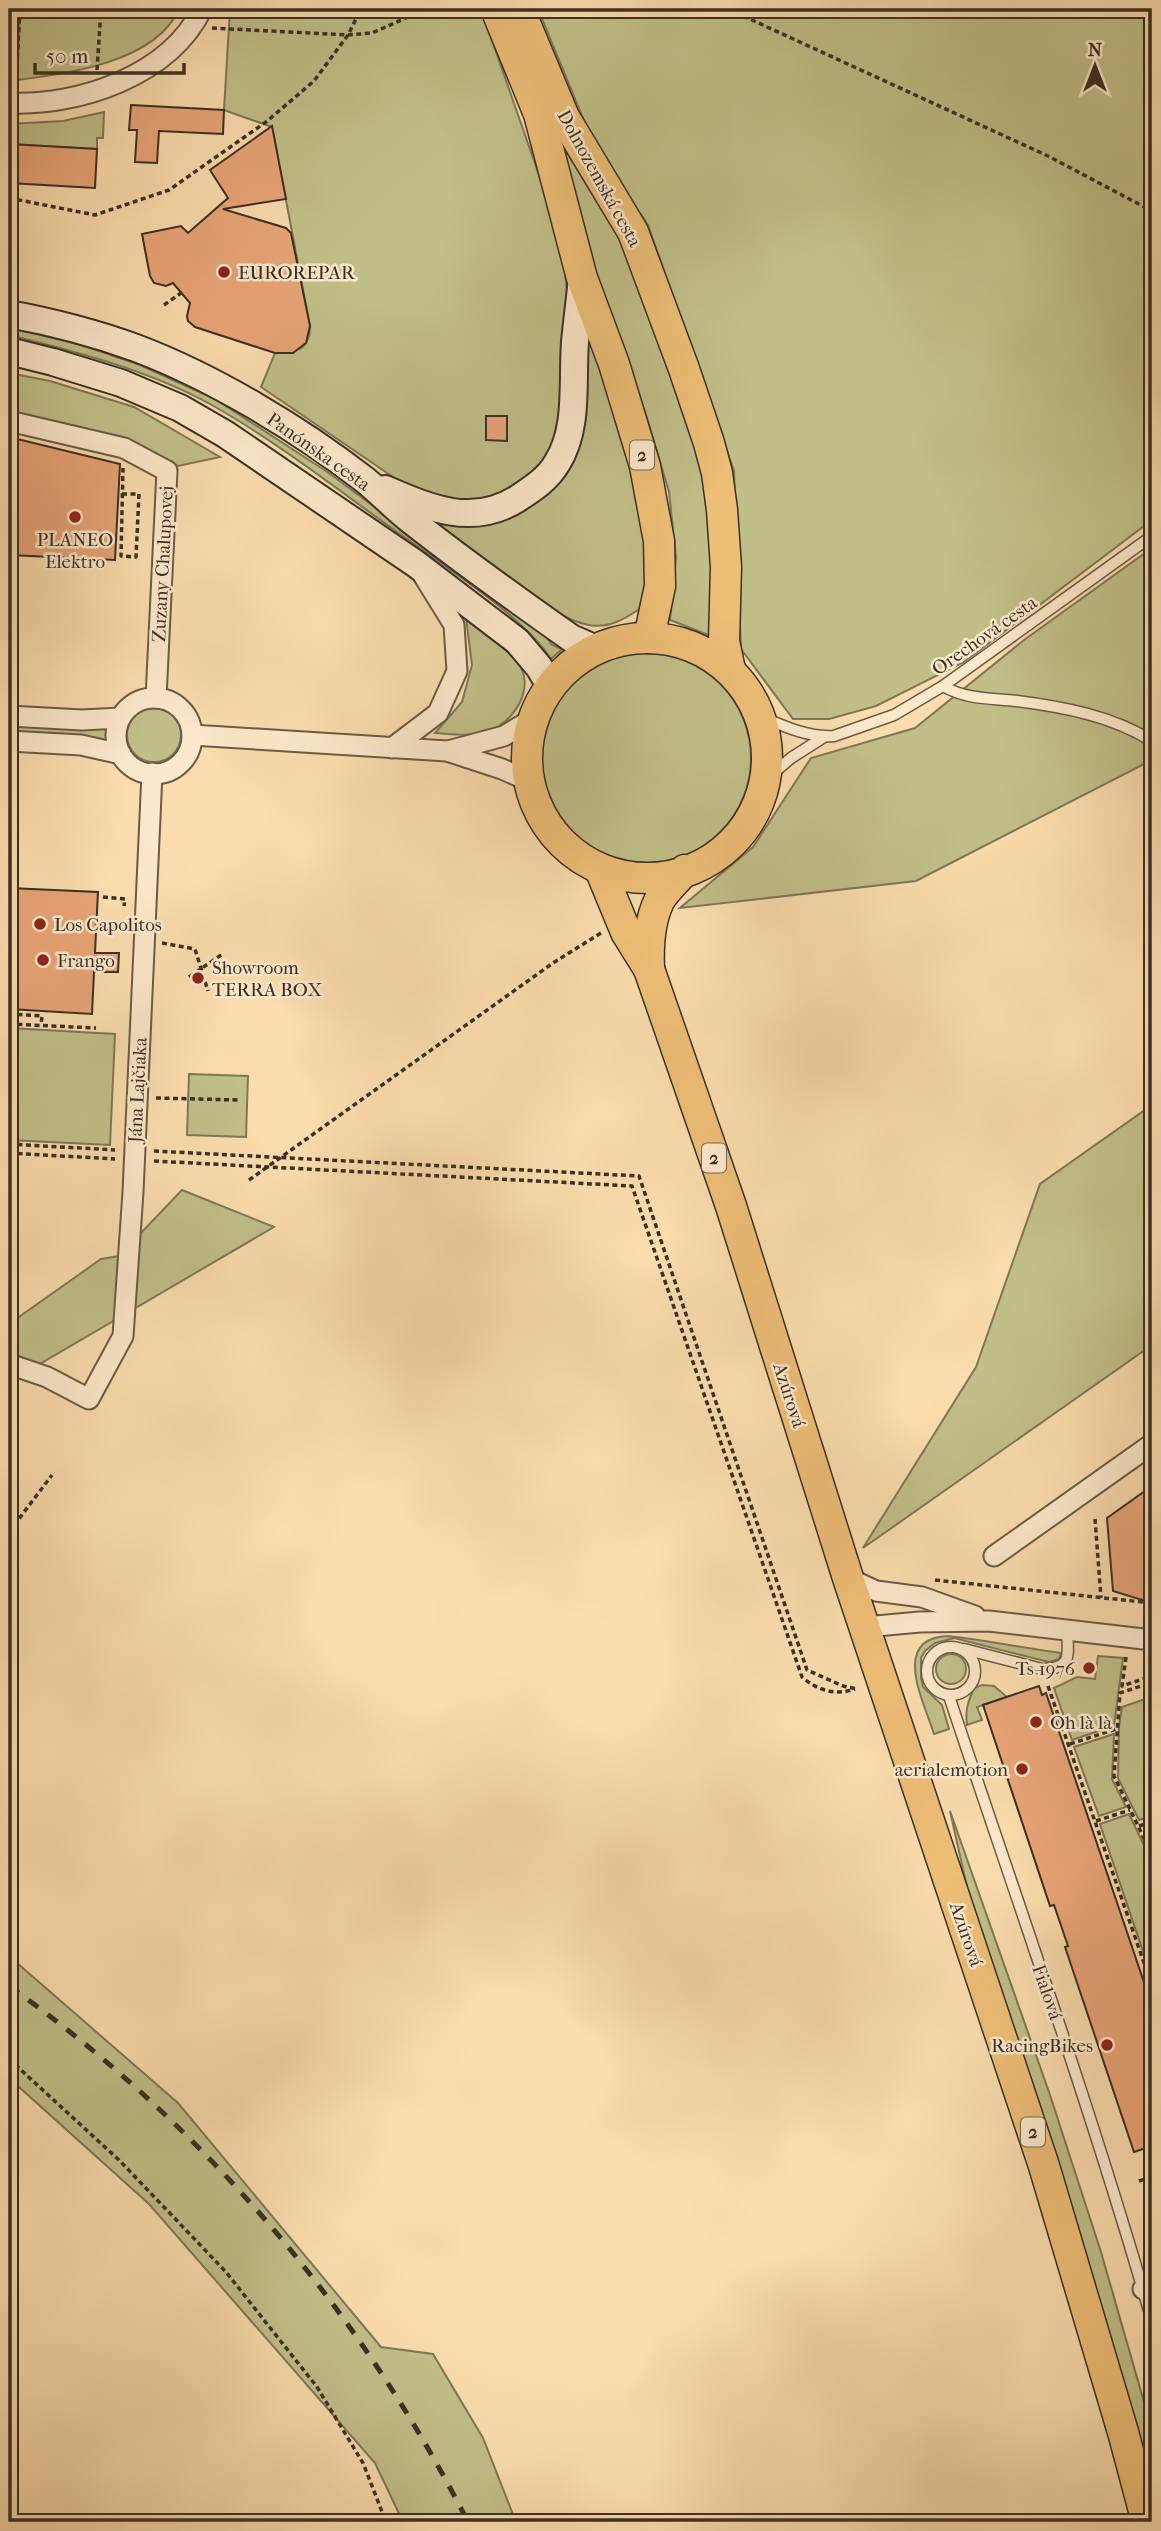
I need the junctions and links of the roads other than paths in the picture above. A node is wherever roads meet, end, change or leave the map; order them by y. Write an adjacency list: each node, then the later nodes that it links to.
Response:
1 (202, 9): 4 (street)
2 (496, 9): 5 (main road, Dolnozemská cesta / 2)
3 (519, 9): 14 (main road, Dolnozemská cesta / 2)
4 (12, 95)
5 (582, 278): 9 (main road); 12 (main road, 2)
6 (9, 314): 9 (main road, Panónska cesta)
7 (9, 351): 11 (main road, Panónska cesta)
8 (9, 421): 17 (street, Zuzany Chalupovej)
9 (364, 480): 13 (main road, Panónska cesta)
10 (1152, 536): 15 (lane, Orechová cesta)
11 (416, 565): 16 (main road, Panónska cesta); 26 (street)
12 (649, 638): 13 (main road, 2); 14 (main road, 2)
13 (596, 649): 16 (main road, 2)
14 (730, 670): 19 (main road, 2)
15 (943, 686): 23 (lane, Orechová cesta); 25 (lane)
16 (551, 687): 21 (main road, 2)
17 (156, 698): 20 (street); 22 (street)
18 (9, 716): 20 (street)
19 (760, 716): 23 (lane); 31 (main road, 2)
20 (120, 718): 28 (street)
21 (532, 719): 27 (street); 30 (main road, 2)
22 (192, 735): 26 (street); 29 (street)
23 (824, 737): 31 (lane)
24 (9, 741): 28 (street)
25 (1152, 741)
26 (392, 748): 27 (street)
27 (447, 751): 30 (street)
28 (121, 754): 29 (street)
29 (152, 773): 35 (street, Jána Lajčiaka)
30 (527, 780): 32 (main road, 2)
31 (765, 780): 33 (main road, 2)
32 (600, 869): 33 (main road, 2); 34 (main road, 2)
33 (685, 870): 34 (main road, 2)
34 (649, 969): 38 (main road, Azúrová / 2)
35 (9, 1364)
36 (1152, 1444): 37 (street)
37 (994, 1556)
38 (848, 1578): 39 (street); 40 (main road, Azúrová / 2)
39 (989, 1621): 40 (street); 41 (street)
40 (865, 1627): 47 (main road, Azúrová / 2)
41 (1067, 1630): 42 (street); 43 (lane)
42 (1152, 1640)
43 (961, 1648): 44 (lane); 44 (lane)
44 (949, 1696): 45 (lane, Fialová)
45 (1147, 2288): 46 (lane, Fialová)
46 (1152, 2321)
47 (1147, 2522)

